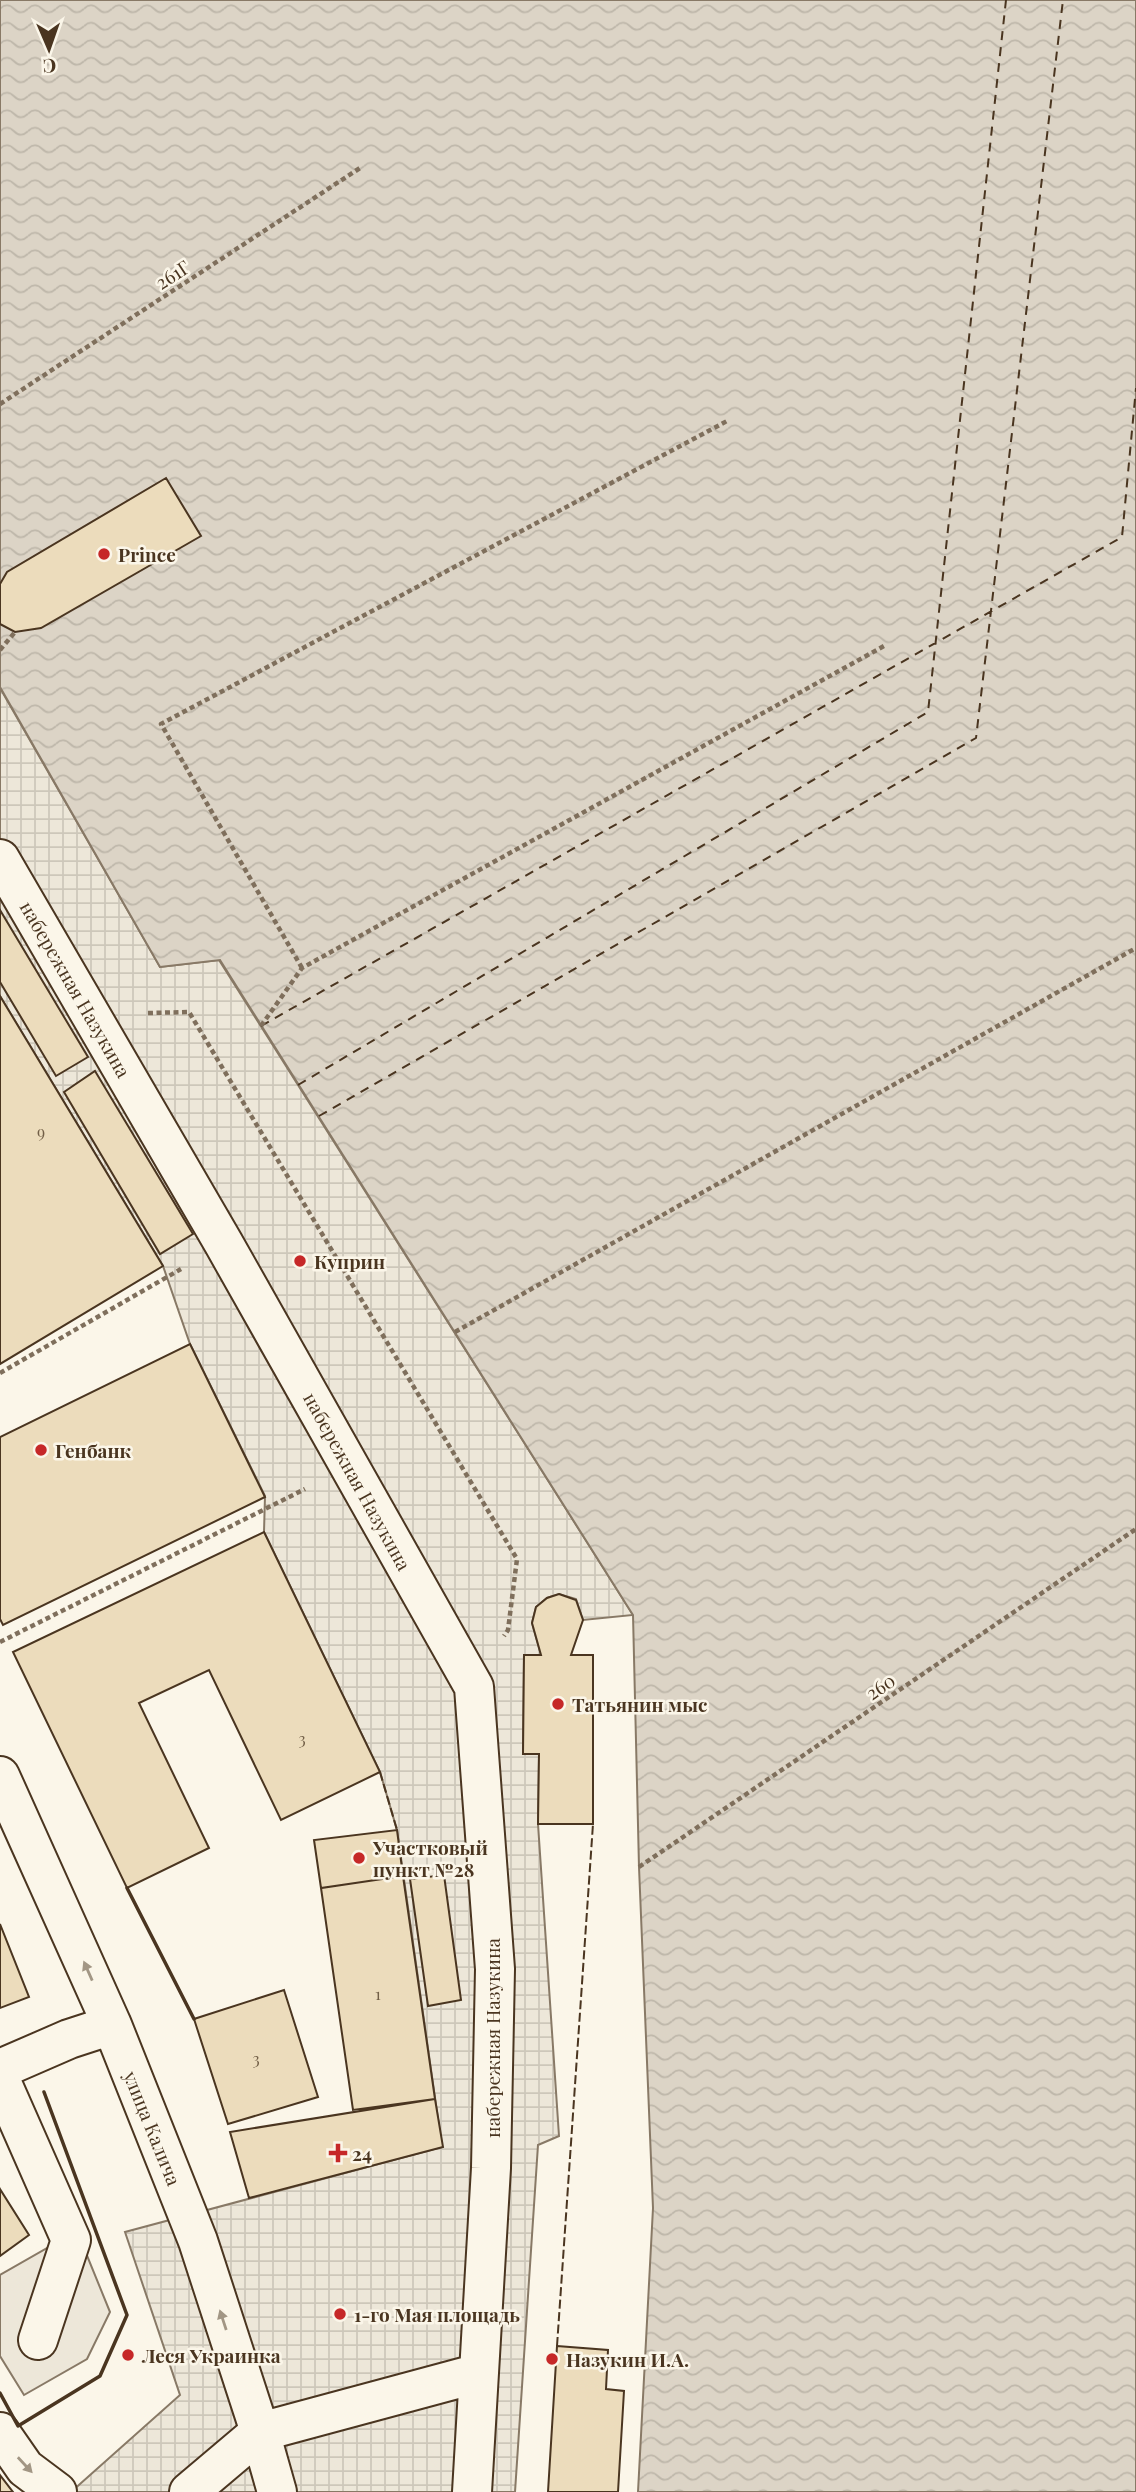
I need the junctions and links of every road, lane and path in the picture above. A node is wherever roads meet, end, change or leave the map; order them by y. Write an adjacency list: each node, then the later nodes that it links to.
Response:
1 (360, 168): 2 (path, 261Г)
2 (0, 404)
3 (727, 421): 9 (path)
4 (15, 632): 6 (path)
5 (884, 646): 9 (path)
6 (0, 650)
7 (0, 859): 10 (street, набережная Назукина)
8 (1136, 948): 13 (path)
9 (302, 968): 11 (path)
10 (96, 1023): 12 (street, набережная Назукина); 18 (path)
11 (261, 1026)
12 (224, 1244): 14 (path); 15 (street, набережная Назукина)
13 (455, 1332)
14 (0, 1373)
15 (350, 1466): 17 (path); 18 (street, набережная Назукина)
16 (1136, 1529): 20 (path, 260)
17 (0, 1642)
18 (474, 1687): 25 (street, набережная Назукина)
19 (0, 1776): 21 (street, улица Калича, one-way to 19)
20 (639, 1867)
21 (112, 2025): 22 (street); 27 (street, улица Калича, one-way to 21)
22 (0, 2069)
23 (0, 2079): 24 (street)
24 (38, 2340)
25 (479, 2373): 27 (street); 31 (street, набережная Назукина)
26 (0, 2432): 28 (street, one-way to 28)
27 (260, 2432): 29 (street); 30 (street, улица Калича)
28 (57, 2492)
29 (189, 2492)
30 (277, 2492)
31 (472, 2492)

